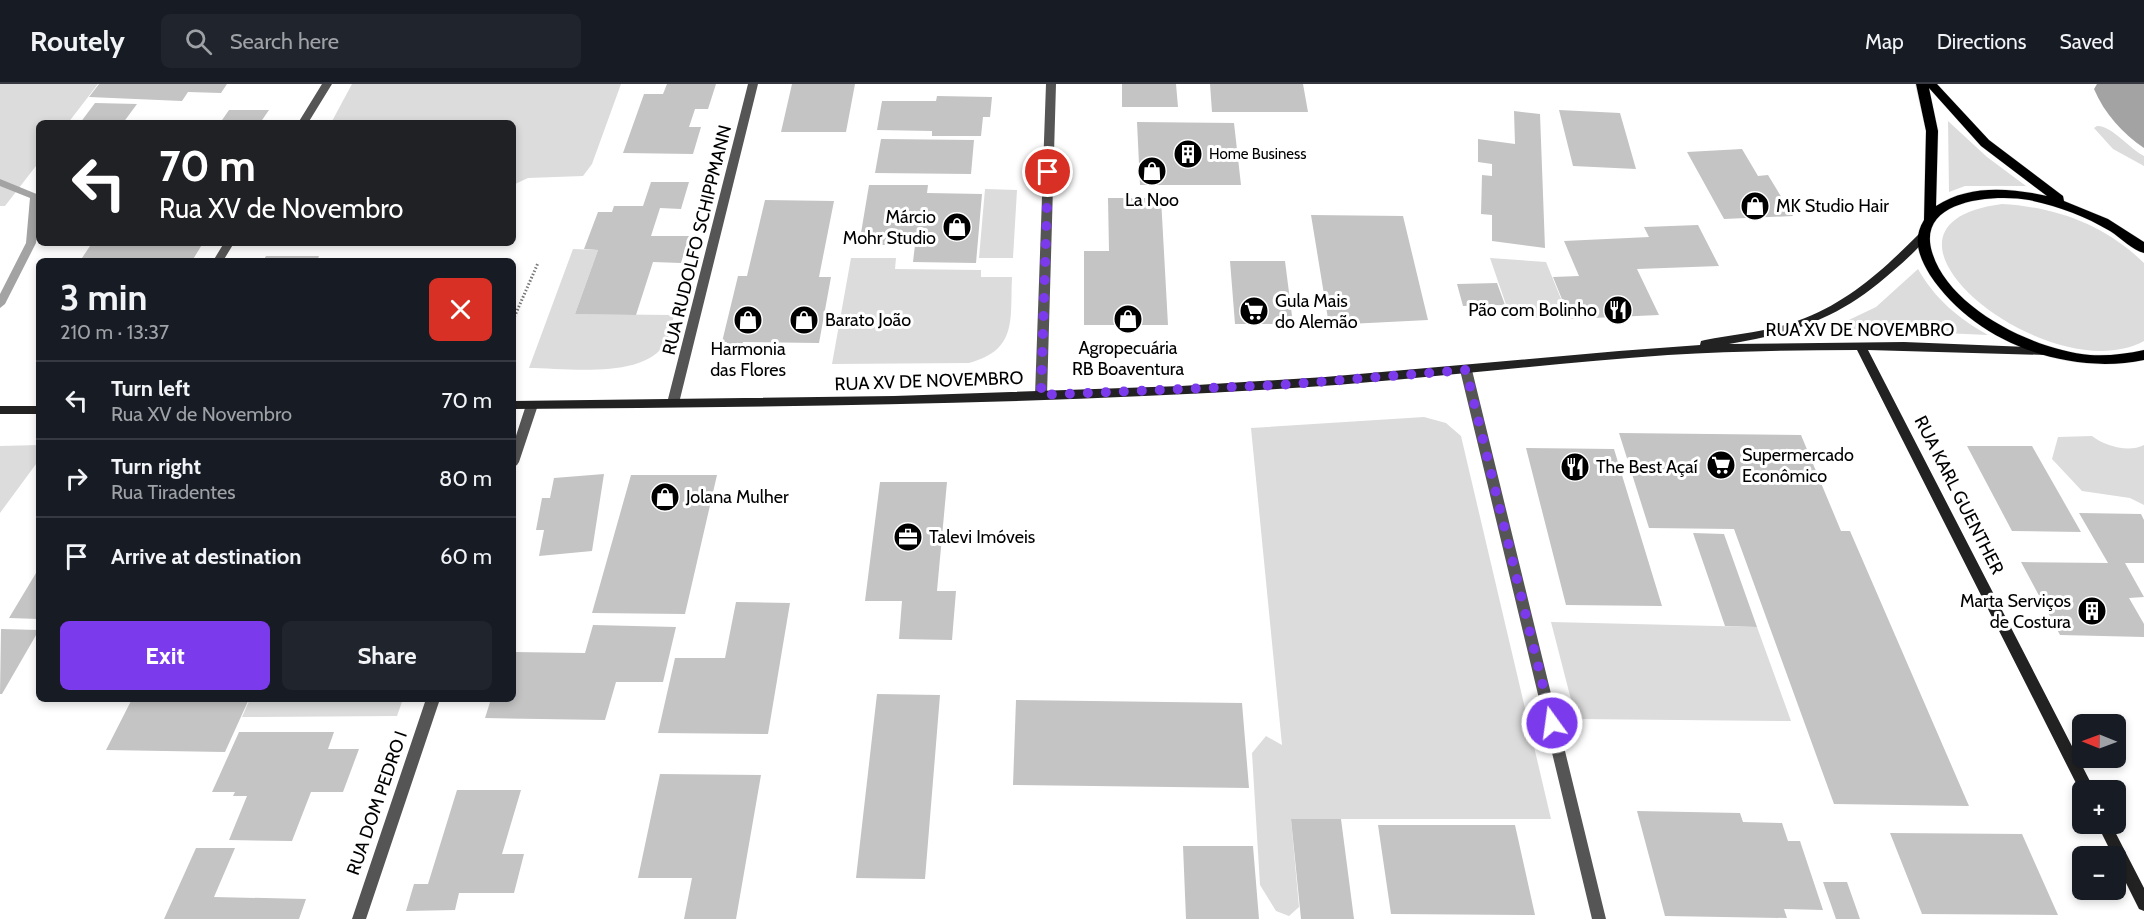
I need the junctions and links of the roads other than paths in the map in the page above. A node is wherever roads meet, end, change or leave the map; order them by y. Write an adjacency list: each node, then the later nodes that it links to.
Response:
1 (327, 84): 6 (street)
2 (753, 84): 19 (street, RUA RUDOLFO SCHIPPMANN)
3 (1051, 84): 18 (street)
4 (1923, 84): 8 (main road)
5 (1931, 84): 7 (main road)
6 (305, 120)
7 (2072, 207): 8 (main road); 9 (main road)
8 (1930, 219): 11 (main road)
9 (2111, 226): 10 (main road); 12 (main road)
10 (2144, 233)
11 (1924, 235): 14 (main road, RUA XV DE NOVEMBRO); 15 (main road)
12 (2144, 249)
13 (1862, 346): 14 (main road, RUA XV DE NOVEMBRO); 15 (main road, RUA XV DE NOVEMBRO); 26 (main road, RUA KARL GUENTHER)
14 (1669, 351): 17 (main road, RUA XV DE NOVEMBRO)
15 (2051, 352): 16 (main road)
16 (2144, 355)
17 (1466, 370): 18 (main road, RUA XV DE NOVEMBRO); 30 (street)
18 (1041, 395): 19 (main road, RUA XV DE NOVEMBRO)
19 (673, 403): 21 (main road, RUA XV DE NOVEMBRO)
20 (516, 405): 21 (main road, RUA XV DE NOVEMBRO)
21 (532, 405): 24 (street)
22 (0, 410): 23 (main road)
23 (36, 410)
24 (516, 453)
25 (432, 702): 29 (street, RUA DOM PEDRO I)
26 (2082, 780)
27 (2109, 834): 28 (main road)
28 (2144, 904)
29 (359, 919)
30 (1599, 919)

